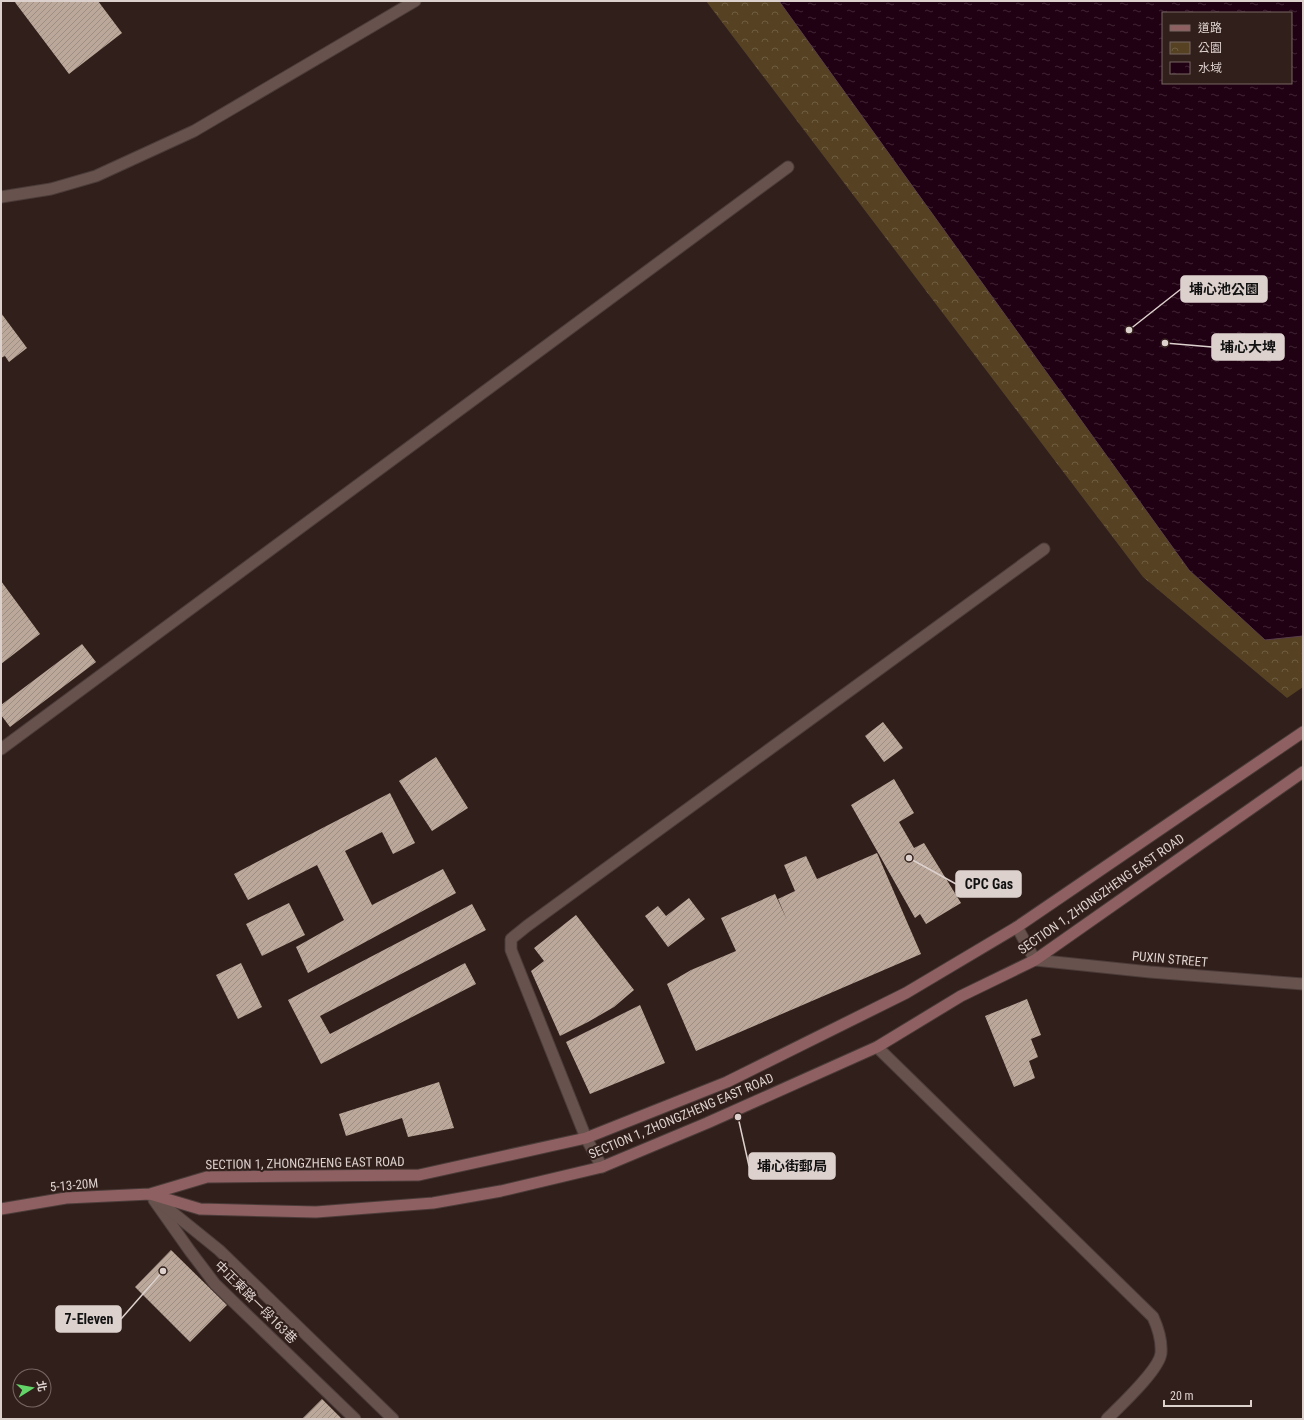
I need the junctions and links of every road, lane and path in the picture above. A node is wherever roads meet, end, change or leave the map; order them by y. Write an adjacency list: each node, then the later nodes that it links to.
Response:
1 (414, 1): 3 (street)
2 (788, 166): 6 (street)
3 (1, 197)
4 (1044, 549): 12 (street)
5 (1303, 732): 8 (main road, SECTION 1, ZHONGZHENG EAST ROAD)
6 (1, 749)
7 (1303, 772): 9 (main road, SECTION 1, ZHONGZHENG EAST ROAD)
8 (1018, 927): 9 (street); 12 (main road, SECTION 1, ZHONGZHENG EAST ROAD)
9 (1035, 960): 10 (street, PUXIN STREET); 11 (main road, SECTION 1, ZHONGZHENG EAST ROAD)
10 (1303, 984)
11 (877, 1047): 13 (main road, SECTION 1, ZHONGZHENG EAST ROAD); 18 (street)
12 (586, 1138): 13 (street); 14 (main road, SECTION 1, ZHONGZHENG EAST ROAD)
13 (602, 1167): 14 (main road, SECTION 1, ZHONGZHENG EAST ROAD)
14 (150, 1194): 15 (main road, 5-13-20M); 16 (street, 中正東路一段163巷); 17 (street)
15 (1, 1209)
16 (355, 1419)
17 (393, 1419)
18 (1107, 1419)

